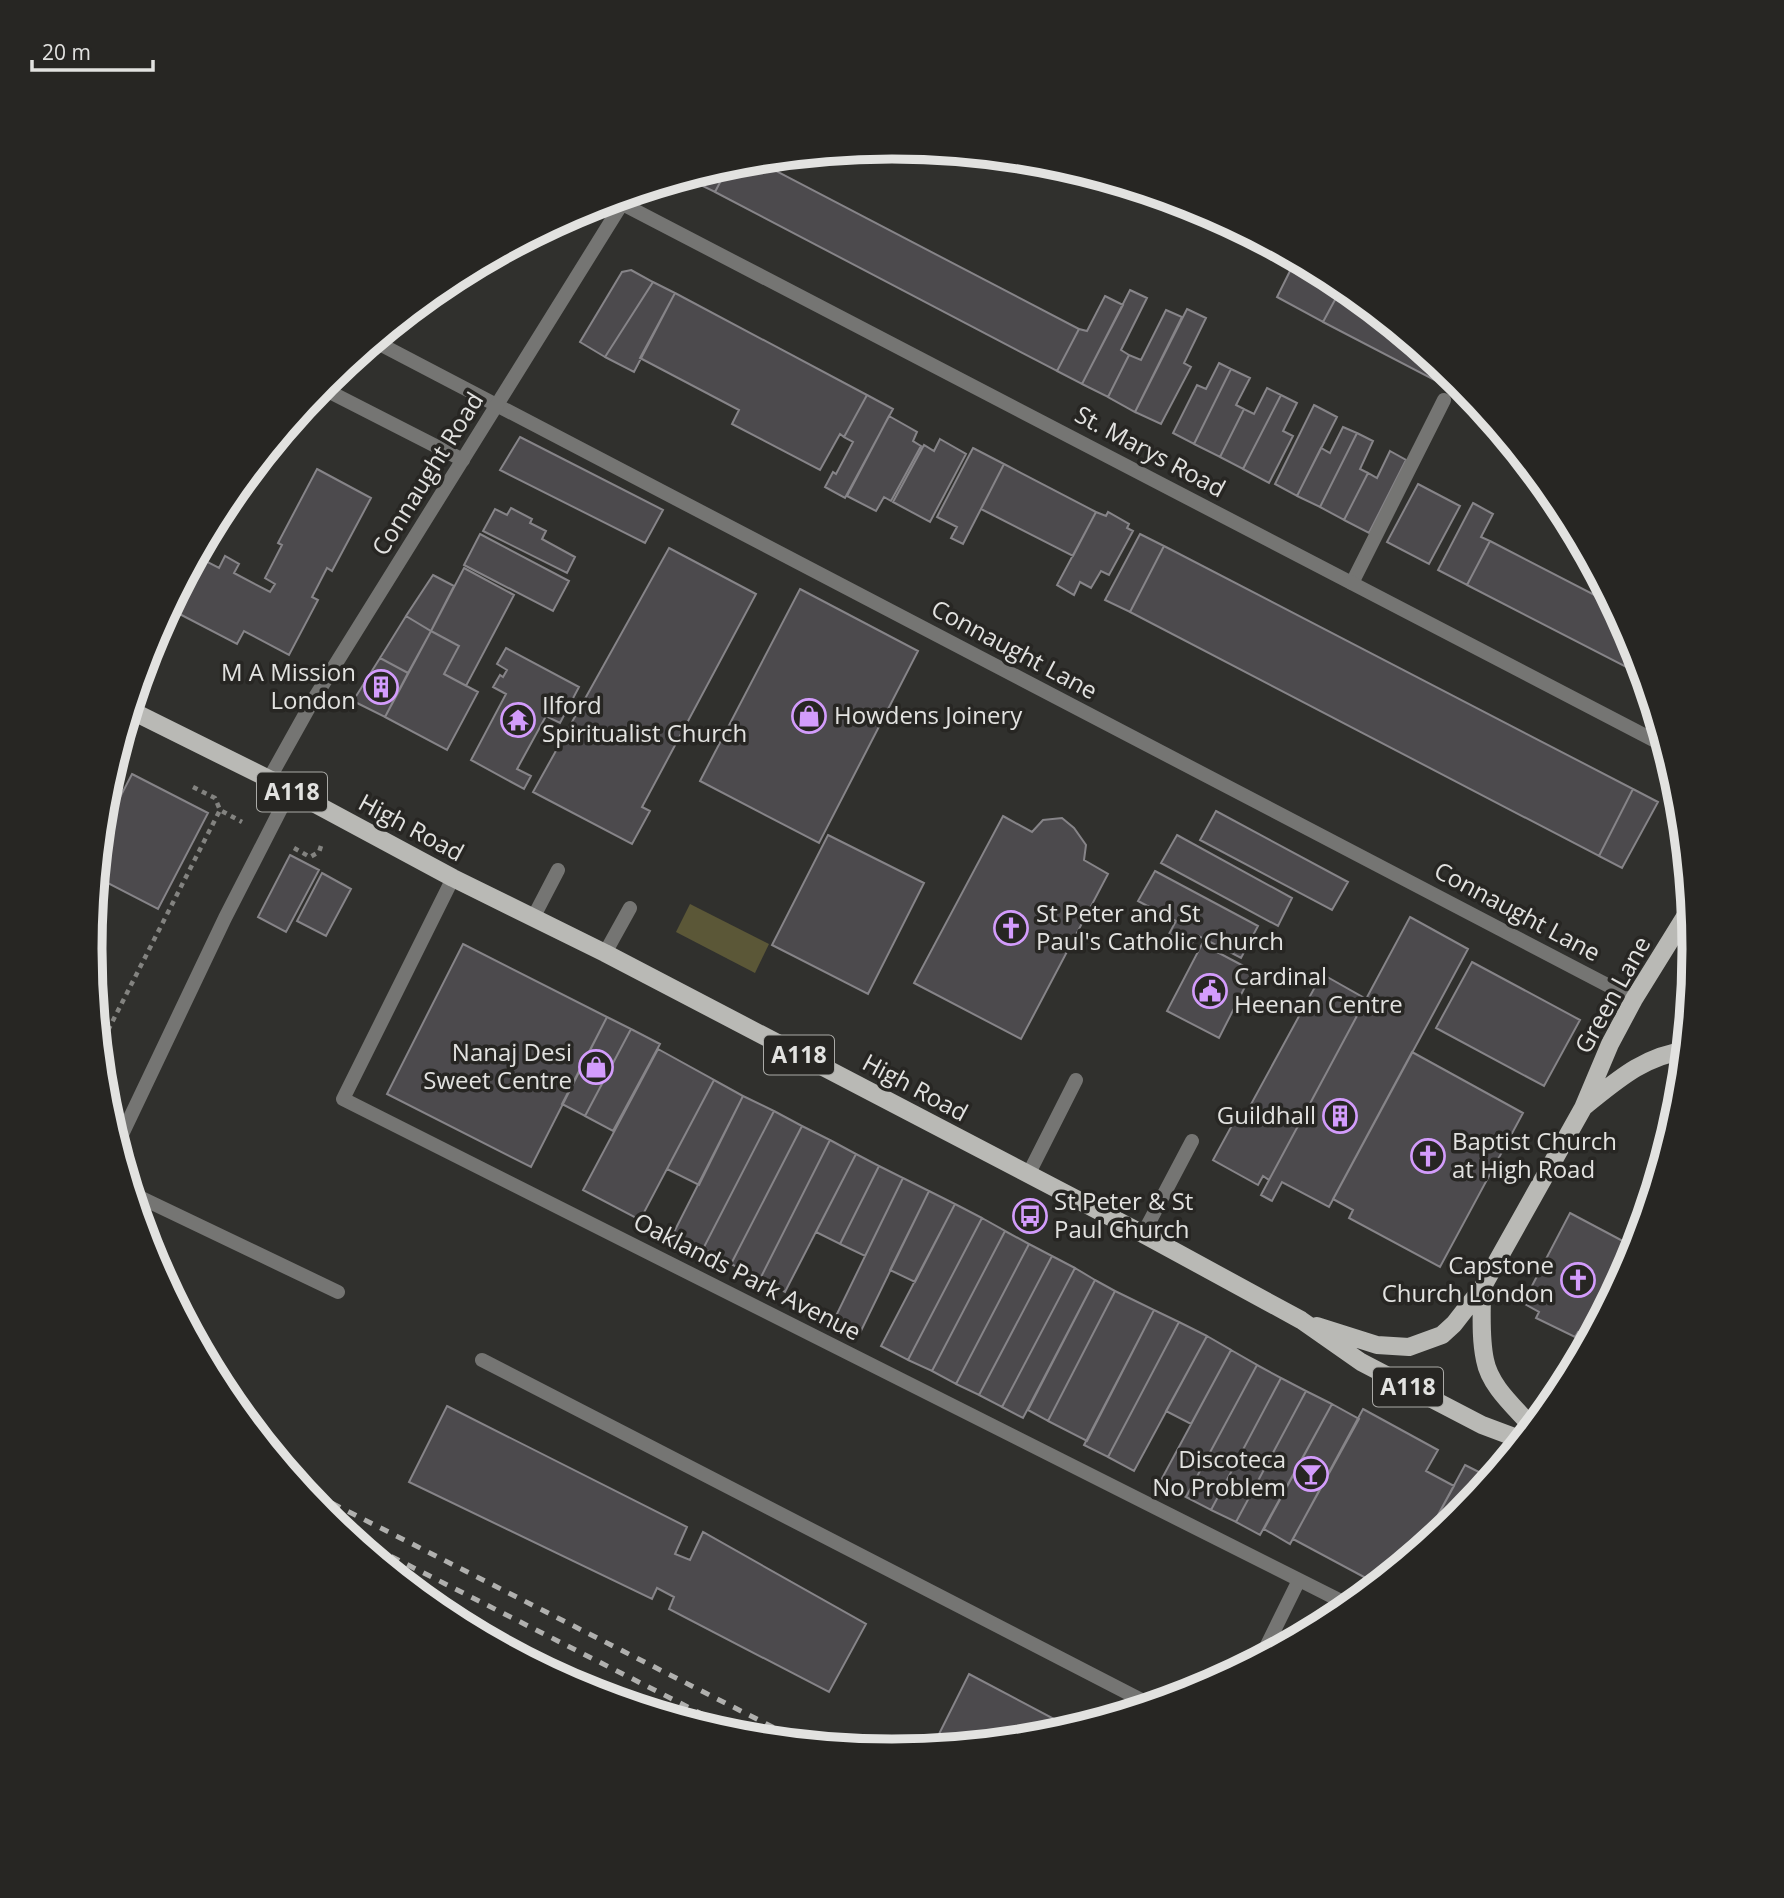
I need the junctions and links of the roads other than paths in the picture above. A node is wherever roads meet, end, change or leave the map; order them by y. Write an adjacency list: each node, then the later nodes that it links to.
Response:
1 (629, 203): 8 (street, St. Marys Road)
2 (615, 209): 6 (street, Connaught Road)
3 (383, 345): 6 (street, Connaught Lane)
4 (331, 392): 7 (street)
5 (1444, 400): 8 (street)
6 (497, 406): 7 (street, Connaught Road); 19 (street, Connaught Lane)
7 (463, 460): 11 (street, Connaught Road)
8 (1352, 583): 10 (street, St. Marys Road)
9 (137, 714): 11 (main road, High Road / A118)
10 (1655, 741)
11 (270, 779): 12 (main road, High Road / A118)
12 (290, 791): 14 (main road, High Road / A118); 23 (street)
13 (558, 870): 16 (street)
14 (453, 878): 16 (main road, High Road / A118); 34 (street, Oaklands Park Avenue)
15 (630, 908): 18 (street)
16 (533, 918): 18 (main road, High Road / A118)
17 (1681, 922): 19 (main road, Green Lane)
18 (605, 953): 25 (main road, High Road / A118)
19 (1634, 999): 22 (main road, Green Lane)
20 (1676, 1052): 22 (main road, Green Lane / A118)
21 (1076, 1080): 25 (street)
22 (1583, 1108): 28 (main road, Green Lane / A118)
23 (123, 1132)
24 (1192, 1141): 27 (street)
25 (1028, 1175): 27 (main road, High Road / A118)
26 (141, 1198): 29 (street)
27 (1143, 1234): 30 (main road, High Road / A118)
28 (1482, 1288): 30 (main road, Green Lane / A118); 32 (main road, A118)
29 (338, 1292)
30 (1301, 1320): 33 (main road, High Road / A118)
31 (482, 1360): 37 (street)
32 (1526, 1420)
33 (1513, 1437)
34 (1298, 1580): 35 (street, Oaklands Park Avenue); 36 (street)
35 (1339, 1600)
36 (1267, 1645)
37 (1141, 1700)

